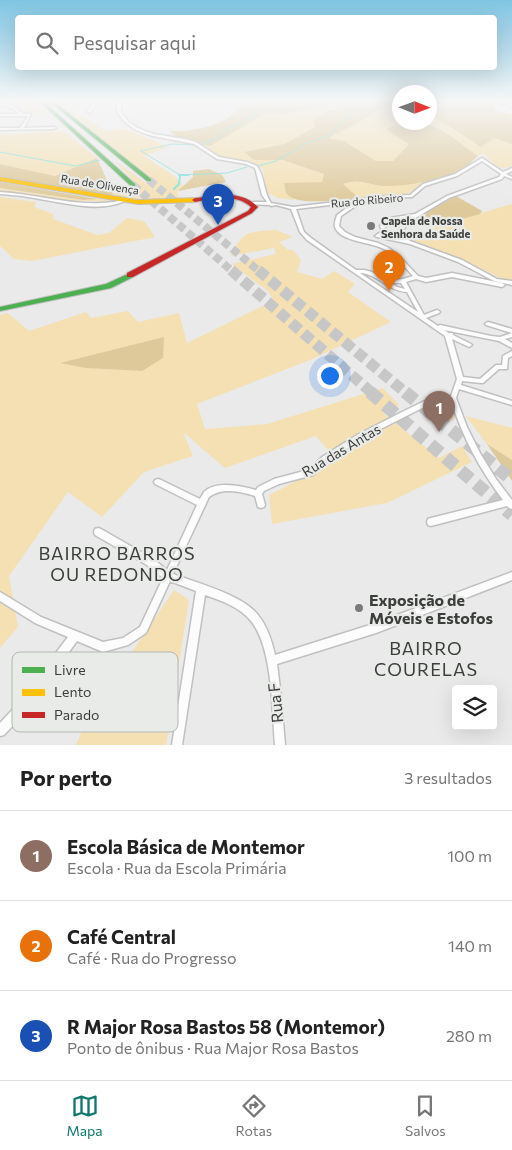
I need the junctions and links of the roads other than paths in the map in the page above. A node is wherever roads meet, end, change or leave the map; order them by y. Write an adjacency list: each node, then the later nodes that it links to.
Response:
1 (79, 136): 9 (main road)
2 (94, 136): 8 (main road)
3 (161, 136): 14 (street)
4 (512, 169): 5 (street)
5 (502, 174): 6 (street); 11 (street, Rua do Ribeiro); 17 (street)
6 (512, 178)
7 (0, 179): 12 (main road, Rua de Olivença)
8 (149, 180)
9 (133, 185)
10 (0, 193): 12 (street)
11 (364, 199): 15 (street, Rua do Ribeiro); 21 (street)
12 (122, 201): 13 (main road, Rua de Olivença)
13 (254, 205): 14 (street); 26 (main road)
14 (271, 205): 15 (street); 16 (street)
15 (294, 208): 16 (street, Rua do Ribeiro); 18 (street)
16 (285, 209): 18 (street)
17 (416, 215): 19 (street); 19 (street)
18 (297, 216): 20 (street)
19 (411, 243): 24 (street)
20 (357, 271): 23 (street); 28 (street)
21 (416, 277): 22 (street); 24 (street)
22 (403, 281): 23 (street); 25 (street)
23 (386, 282): 25 (street)
24 (512, 284)
25 (408, 291): 28 (street)
26 (0, 309)
27 (437, 312): 28 (street)
28 (423, 317): 30 (street)
29 (488, 324): 32 (street)
30 (434, 325): 31 (street); 33 (street)
31 (462, 332): 33 (street); 34 (street)
32 (512, 333): 34 (street)
33 (448, 335): 35 (street); 39 (street)
34 (500, 339): 36 (street)
35 (469, 345)
36 (512, 346)
37 (512, 353): 38 (street)
38 (508, 367): 39 (street)
39 (460, 379): 40 (street)
40 (459, 387): 41 (street); 42 (street)
41 (453, 398): 44 (street, Rua das Antas); 46 (street)
42 (512, 403)
43 (158, 482): 45 (street)
44 (258, 494): 45 (street); 47 (street)
45 (200, 503): 50 (street)
46 (510, 504): 48 (street)
47 (261, 505)
48 (431, 522)
49 (98, 532): 50 (street, Rua F)
50 (167, 576): 52 (street, Rua F); 54 (street)
51 (512, 576): 56 (street)
52 (201, 589): 56 (street, Rua F); 59 (street)
53 (0, 596): 54 (street)
54 (75, 635): 55 (street)
55 (62, 652)
56 (271, 661): 60 (street, Rua F)
57 (12, 718): 58 (street)
58 (0, 731)
59 (177, 745)
60 (280, 745)

